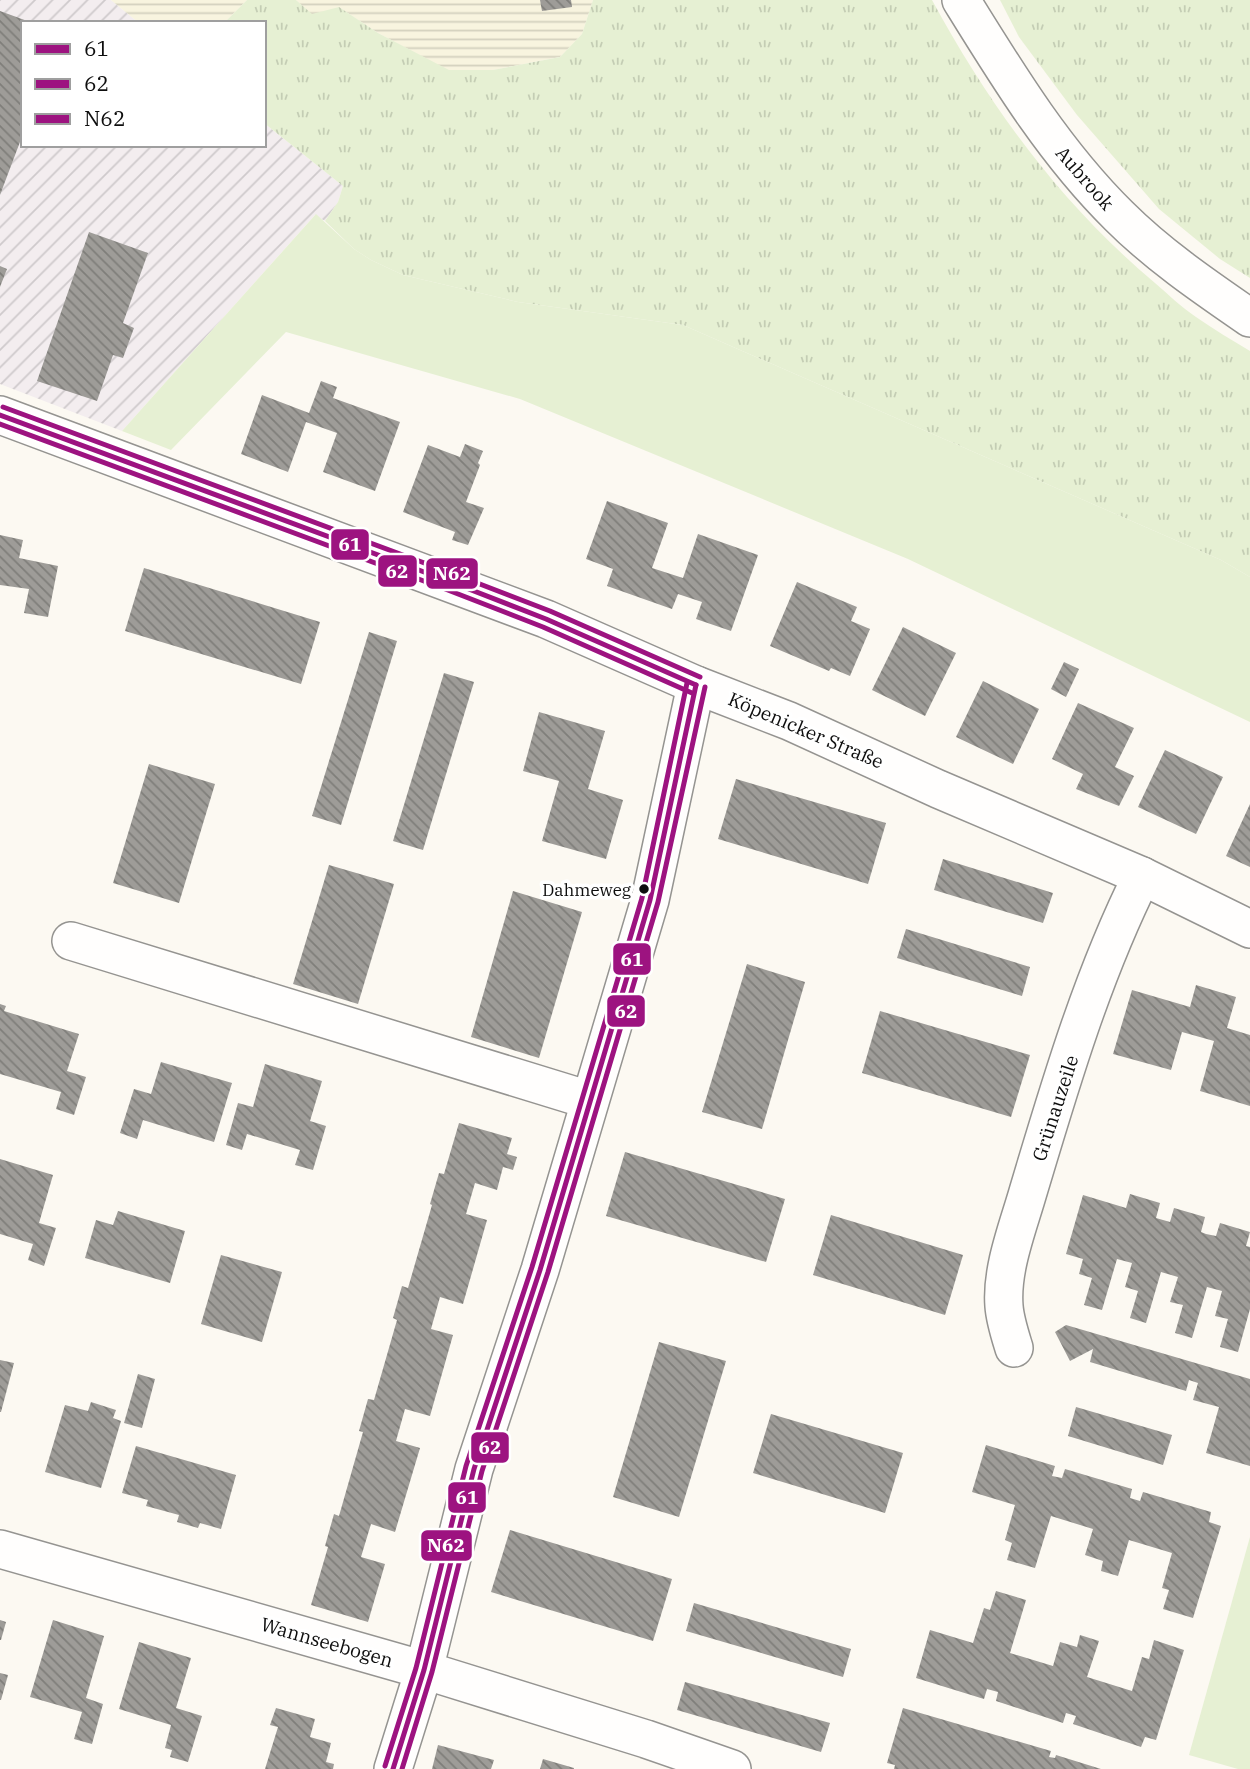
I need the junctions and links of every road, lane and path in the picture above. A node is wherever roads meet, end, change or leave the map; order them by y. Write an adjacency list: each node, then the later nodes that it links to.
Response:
1 (961, 0): 2 (street, Aubrook)
2 (1250, 318)
3 (0, 415): 4 (street, Köpenicker Straße)
4 (696, 685): 5 (street, Köpenicker Straße); 8 (street)
5 (1142, 876): 6 (street, Köpenicker Straße); 9 (street, Grünauzeile)
6 (1250, 929)
7 (71, 941): 8 (street)
8 (589, 1100): 11 (street)
9 (1014, 1348)
10 (0, 1549): 11 (street, Wannseebogen)
11 (424, 1670): 12 (street); 13 (street, Wannseebogen)
12 (393, 1769)
13 (732, 1769)

